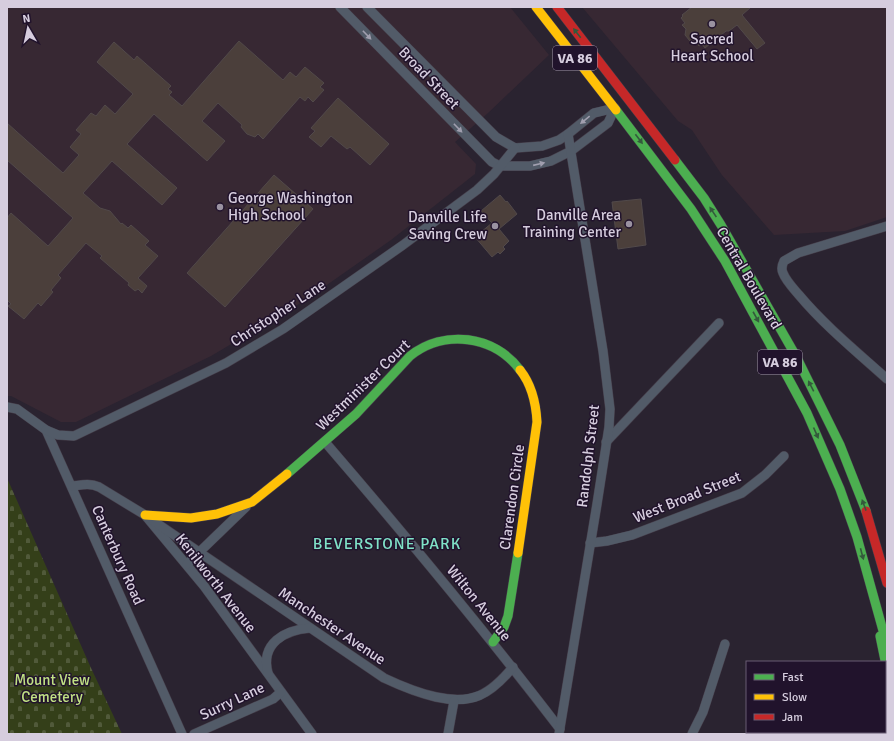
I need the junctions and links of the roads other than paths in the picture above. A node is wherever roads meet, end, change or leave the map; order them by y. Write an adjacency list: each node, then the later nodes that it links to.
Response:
1 (340, 7): 9 (street, Broad Street, one-way to 9)
2 (368, 7): 7 (street, Broad Street)
3 (536, 7): 5 (main road, Central Boulevard / VA 86)
4 (557, 7): 25 (main road, Central Boulevard / VA 86, one-way to 4)
5 (615, 108): 6 (street, one-way to 6); 8 (street); 27 (main road, Central Boulevard / VA 86, one-way to 27)
6 (568, 134): 7 (street); 8 (street, Randolph Street)
7 (515, 148): 9 (street, Christopher Lane)
8 (571, 151): 9 (street, one-way to 8); 17 (street, Randolph Street)
9 (500, 166): 15 (street, Christopher Lane)
10 (887, 226): 13 (street)
11 (719, 323): 17 (street)
12 (509, 359): 16 (main road, Westminister Court); 28 (main road, Clarendon Circle)
13 (887, 379)
14 (7, 407): 15 (street, Canterbury Road)
15 (46, 430): 19 (street, Canterbury Road)
16 (325, 442): 20 (main road, Westminister Court); 28 (street, Wilton Avenue)
17 (606, 443): 22 (street, Randolph Street)
18 (784, 456): 22 (street, West Broad Street)
19 (72, 486): 21 (street, Kenilworth Avenue); 37 (street, Canterbury Road)
20 (250, 503): 21 (main road, Westminister Court); 23 (street, Westminister Court)
21 (145, 515): 23 (street, Manchester Avenue); 24 (street, Kenilworth Avenue)
22 (590, 543): 36 (street, Randolph Street)
23 (198, 552): 24 (street, Westminister Court); 26 (street, Manchester Avenue)
24 (187, 564): 33 (street, Kenilworth Avenue)
25 (887, 582)
26 (310, 628): 33 (street); 35 (street, Manchester Avenue)
27 (882, 628): 30 (main road, Central Boulevard / VA 86); 31 (main road)
28 (493, 642): 32 (street, Wilton Avenue)
29 (725, 644): 41 (street)
30 (887, 645)
31 (885, 661)
32 (512, 667): 35 (street, Manchester Avenue); 36 (street, Wilton Avenue)
33 (269, 675): 34 (street, Kenilworth Avenue)
34 (281, 692): 38 (street, Surry Lane); 39 (street, Kenilworth Avenue)
35 (454, 701): 40 (street)
36 (560, 731)
37 (182, 734)
38 (194, 734)
39 (312, 734)
40 (448, 734)
41 (692, 734)

